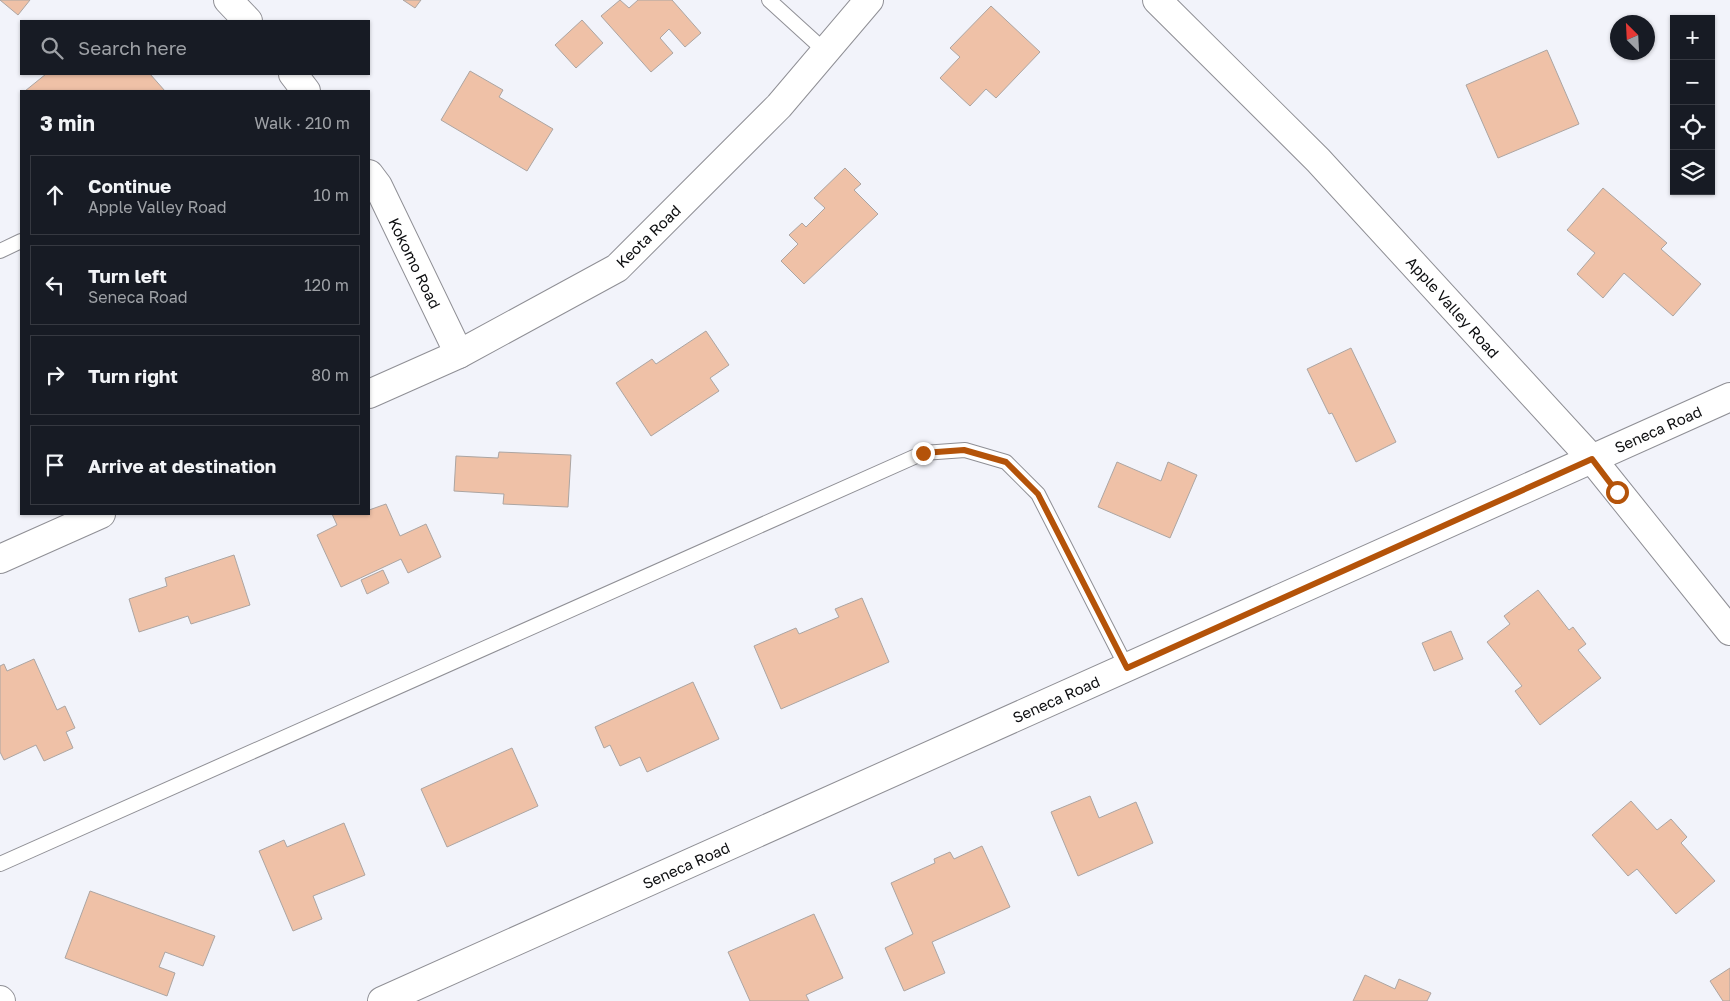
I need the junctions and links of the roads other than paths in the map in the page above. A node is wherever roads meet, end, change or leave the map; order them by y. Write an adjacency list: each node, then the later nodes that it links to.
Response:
1 (228, 0): 5 (street)
2 (769, 0): 6 (lane)
3 (869, 0): 6 (street, Keota Road)
4 (1157, 0): 15 (street, Apple Valley Road)
5 (247, 20)
6 (825, 51): 12 (street, Keota Road)
7 (294, 75): 8 (street)
8 (305, 90)
9 (370, 175): 12 (street, Kokomo Road)
10 (20, 241): 11 (lane)
11 (0, 251)
12 (459, 354): 13 (street, Keota Road)
13 (370, 394)
14 (1730, 397): 15 (street, Seneca Road)
15 (1592, 459): 18 (street, Apple Valley Road); 19 (street, Seneca Road)
16 (99, 515): 17 (street)
17 (0, 559)
18 (1730, 631)
19 (1127, 668): 20 (lane); 21 (street, Seneca Road)
20 (0, 864)
21 (382, 1001)

